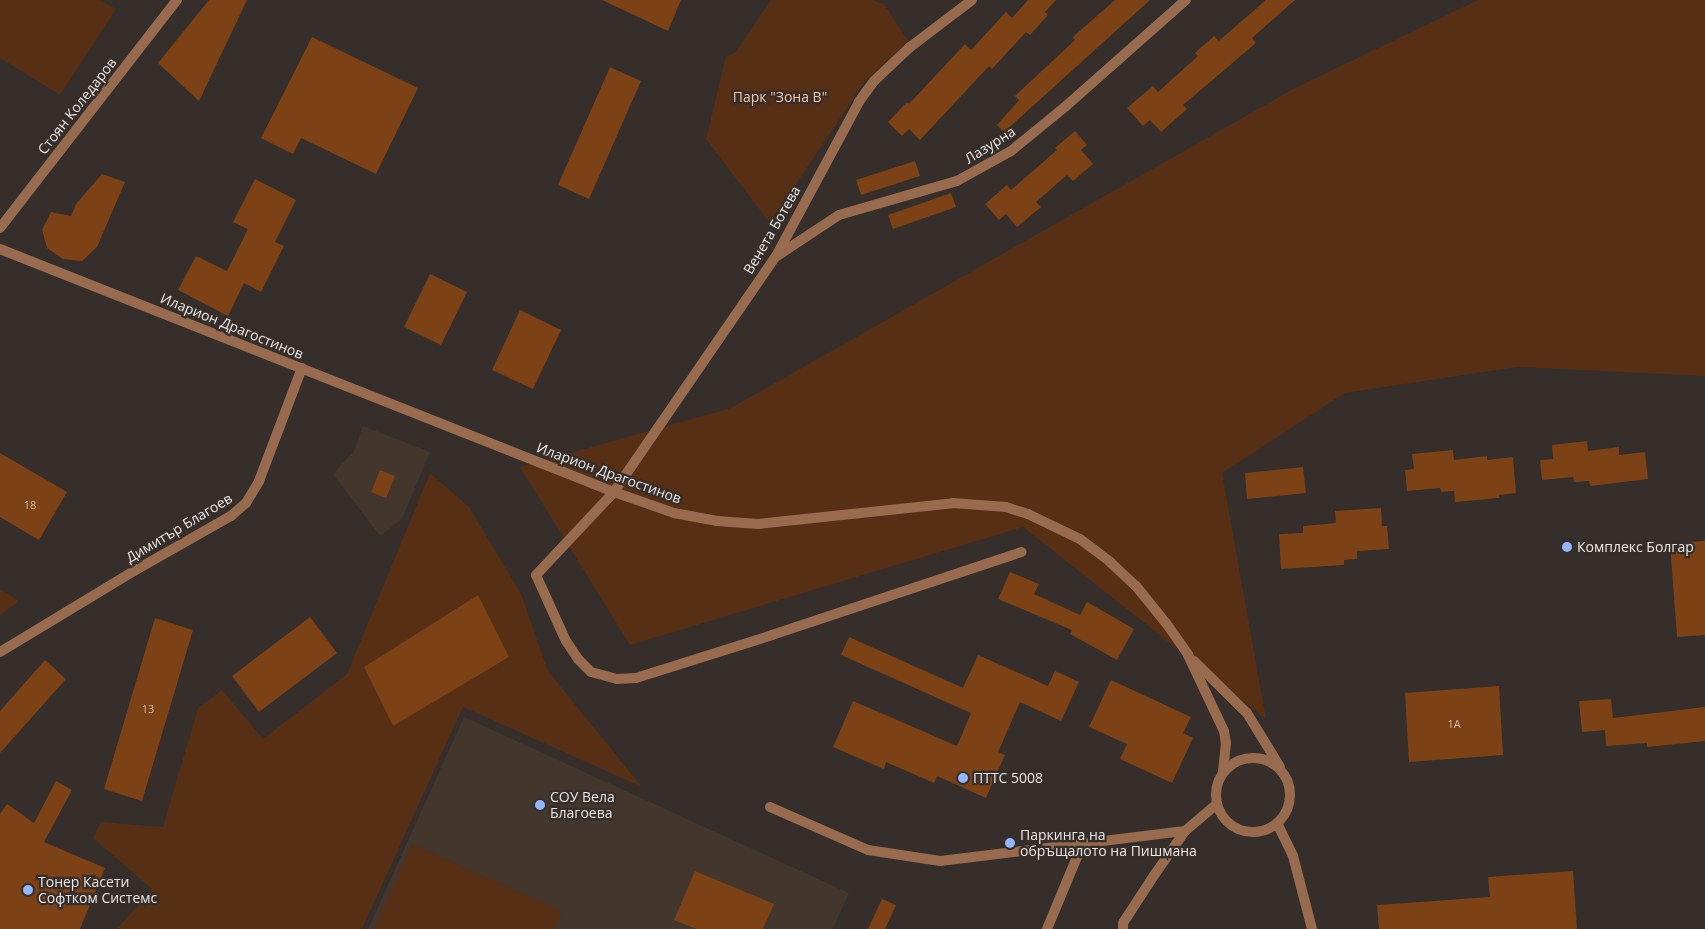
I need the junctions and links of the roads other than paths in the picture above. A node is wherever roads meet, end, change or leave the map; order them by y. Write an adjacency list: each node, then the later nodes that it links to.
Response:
1 (177, 0): 4 (street, Стоян Коледаров)
2 (972, 0): 6 (street, Венета Ботева)
3 (1186, 0): 6 (street, Лазурна)
4 (0, 228)
5 (0, 249): 7 (street, Иларион Драгостинов)
6 (776, 256): 8 (street, Венета Ботева)
7 (302, 368): 8 (street, Иларион Драгостинов); 10 (street, Димитър Благоев)
8 (614, 492): 9 (street, Венета Ботева); 11 (street, Иларион Драгостинов)
9 (1022, 552)
10 (0, 652)
11 (1188, 655): 12 (street, Иларион Драгостинов); 13 (street, Иларион Драгостинов)
12 (1282, 771): 13 (street); 16 (street)
13 (1224, 772): 14 (street)
14 (1217, 804): 16 (street); 17 (street)
15 (770, 806): 18 (street)
16 (1278, 823): 21 (street)
17 (1186, 830): 18 (street); 20 (street)
18 (1082, 845): 19 (street)
19 (1047, 929)
20 (1123, 929)
21 (1312, 929)

